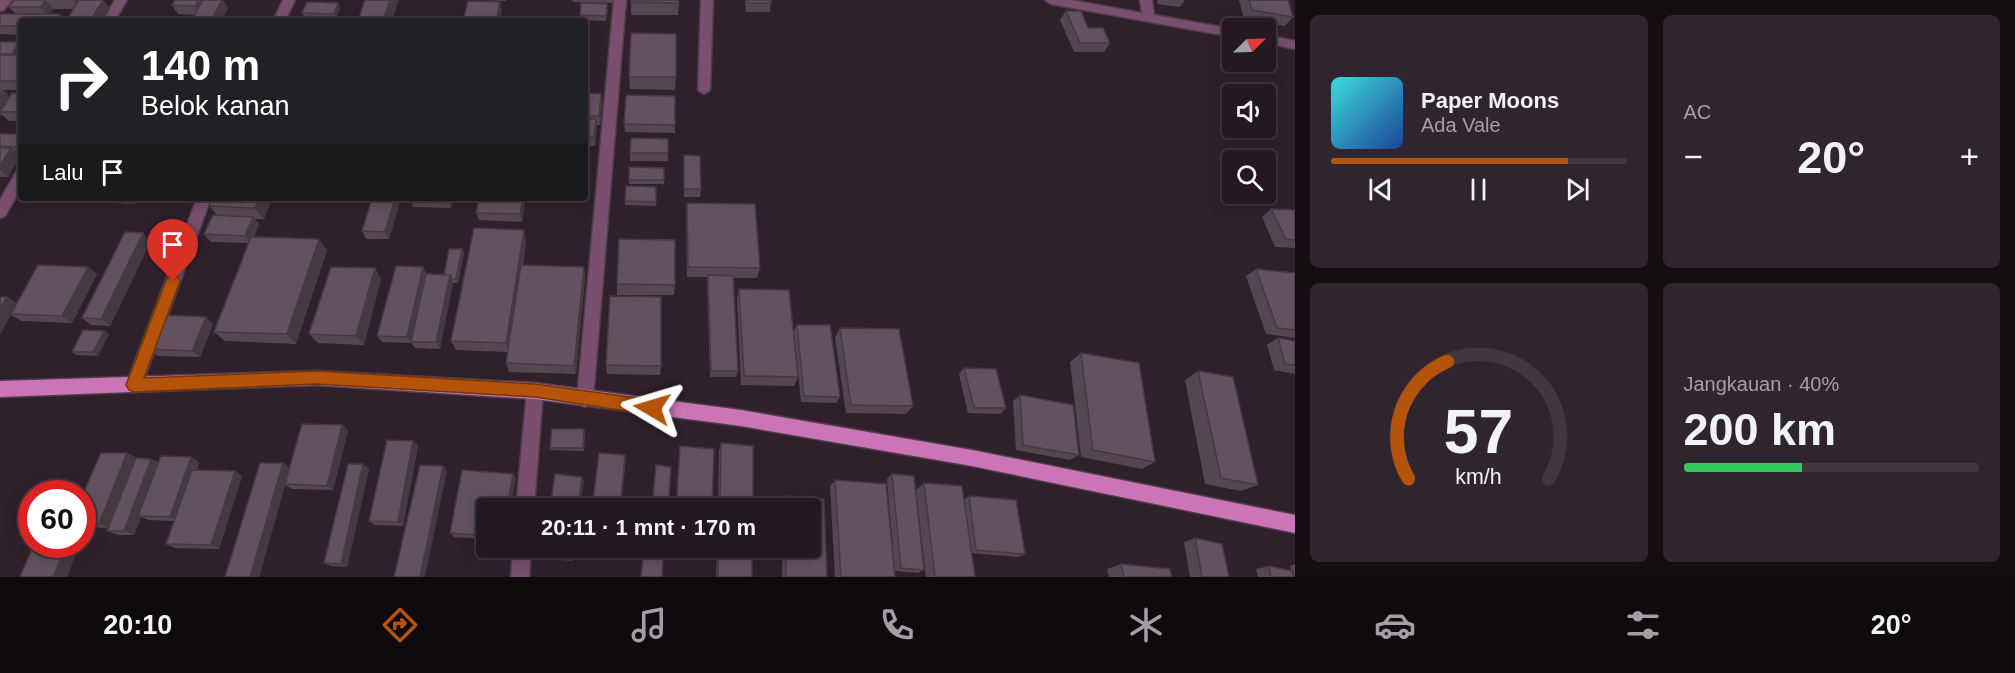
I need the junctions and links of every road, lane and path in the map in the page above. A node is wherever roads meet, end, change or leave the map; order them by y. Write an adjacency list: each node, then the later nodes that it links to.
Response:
1 (6, 0): 8 (street)
2 (121, 0): 10 (street)
3 (289, 0): 11 (street)
4 (620, 0): 22 (street)
5 (707, 0): 15 (street)
6 (1051, 0): 9 (street)
7 (1146, 0): 9 (street)
8 (0, 8)
9 (1148, 16): 12 (street)
10 (111, 18)
11 (280, 18)
12 (1222, 31)
13 (1276, 41): 14 (street)
14 (1295, 45)
15 (704, 90)
16 (18, 181): 18 (street)
17 (203, 201): 19 (street)
18 (0, 212)
19 (134, 385): 20 (main road); 21 (main road)
20 (0, 389)
21 (535, 391): 22 (main road); 23 (street)
22 (585, 399): 24 (main road)
23 (526, 498)
24 (1295, 524)
25 (521, 558): 26 (street)
26 (520, 577)

